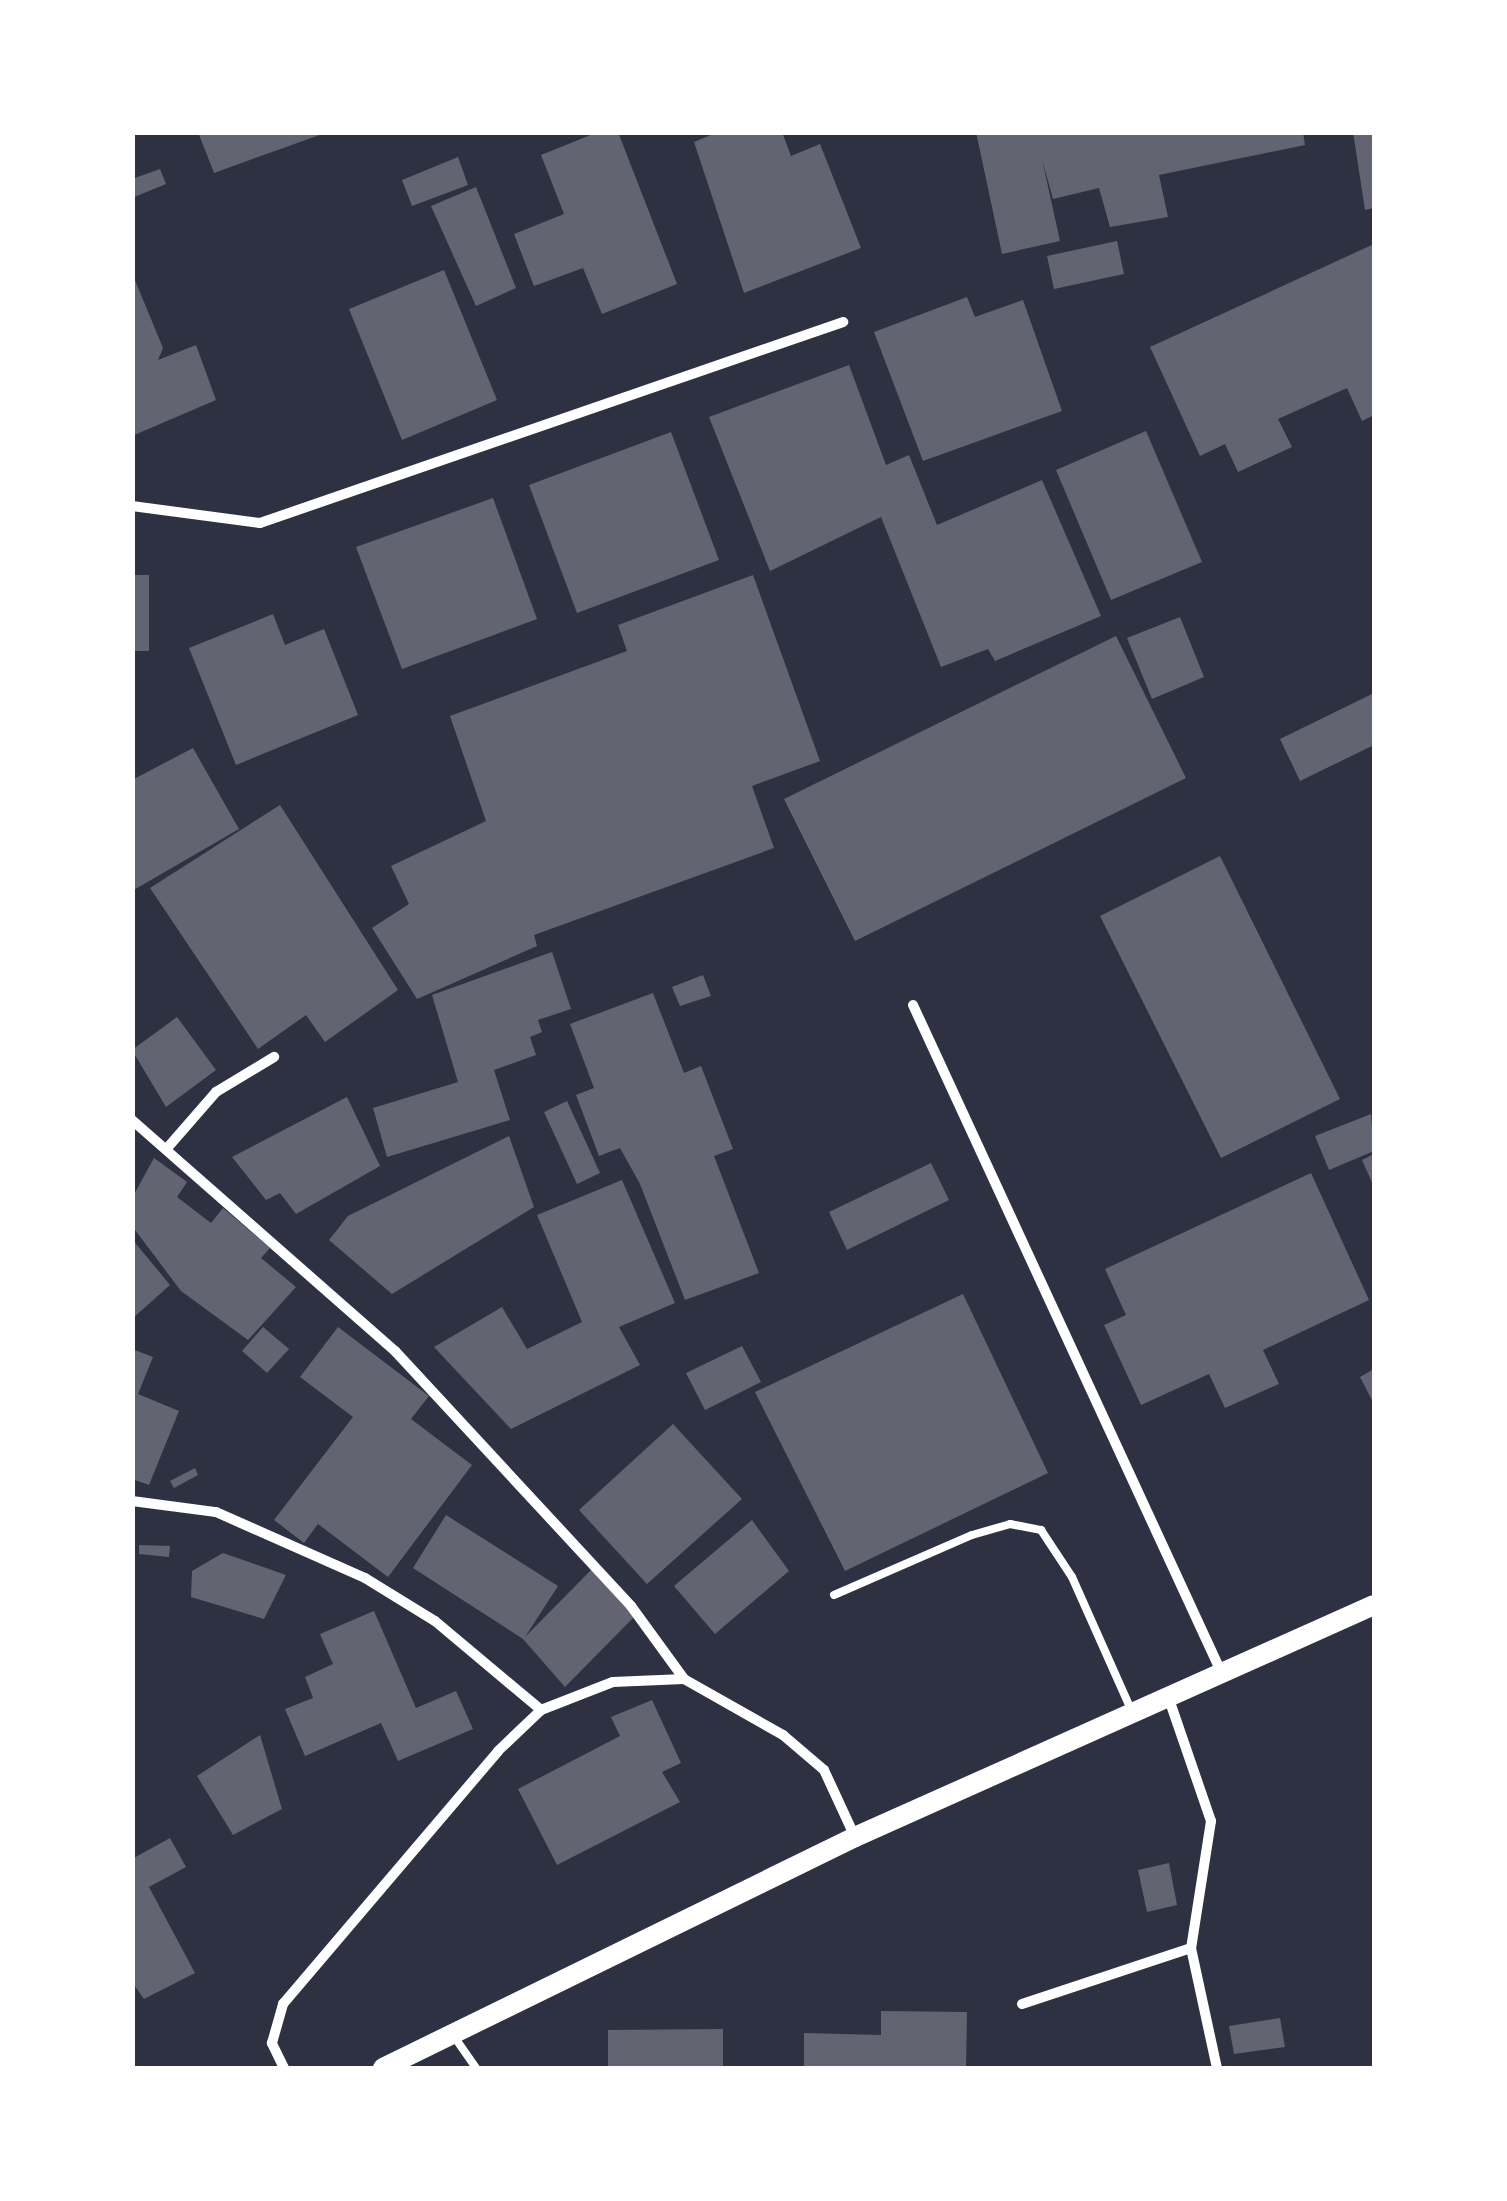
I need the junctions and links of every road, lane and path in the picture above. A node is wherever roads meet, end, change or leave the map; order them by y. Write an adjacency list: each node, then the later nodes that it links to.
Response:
1 (843, 322): 2 (street)
2 (132, 506)
3 (913, 1005): 10 (street)
4 (274, 1058): 6 (street)
5 (132, 1120): 6 (street)
6 (168, 1146): 11 (street)
7 (132, 1501): 13 (street)
8 (834, 1595): 14 (lane)
9 (1374, 1604): 10 (main road)
10 (1223, 1676): 12 (main road)
11 (684, 1678): 13 (street); 15 (street)
12 (1170, 1702): 14 (main road); 16 (street)
13 (542, 1710): 19 (street)
14 (1133, 1716): 15 (main road)
15 (855, 1837): 18 (main road)
16 (1191, 1948): 17 (street); 22 (street)
17 (1022, 2004)
18 (452, 2033): 20 (main road); 21 (lane)
19 (284, 2068)
20 (383, 2068)
21 (476, 2068)
22 (1218, 2068)

